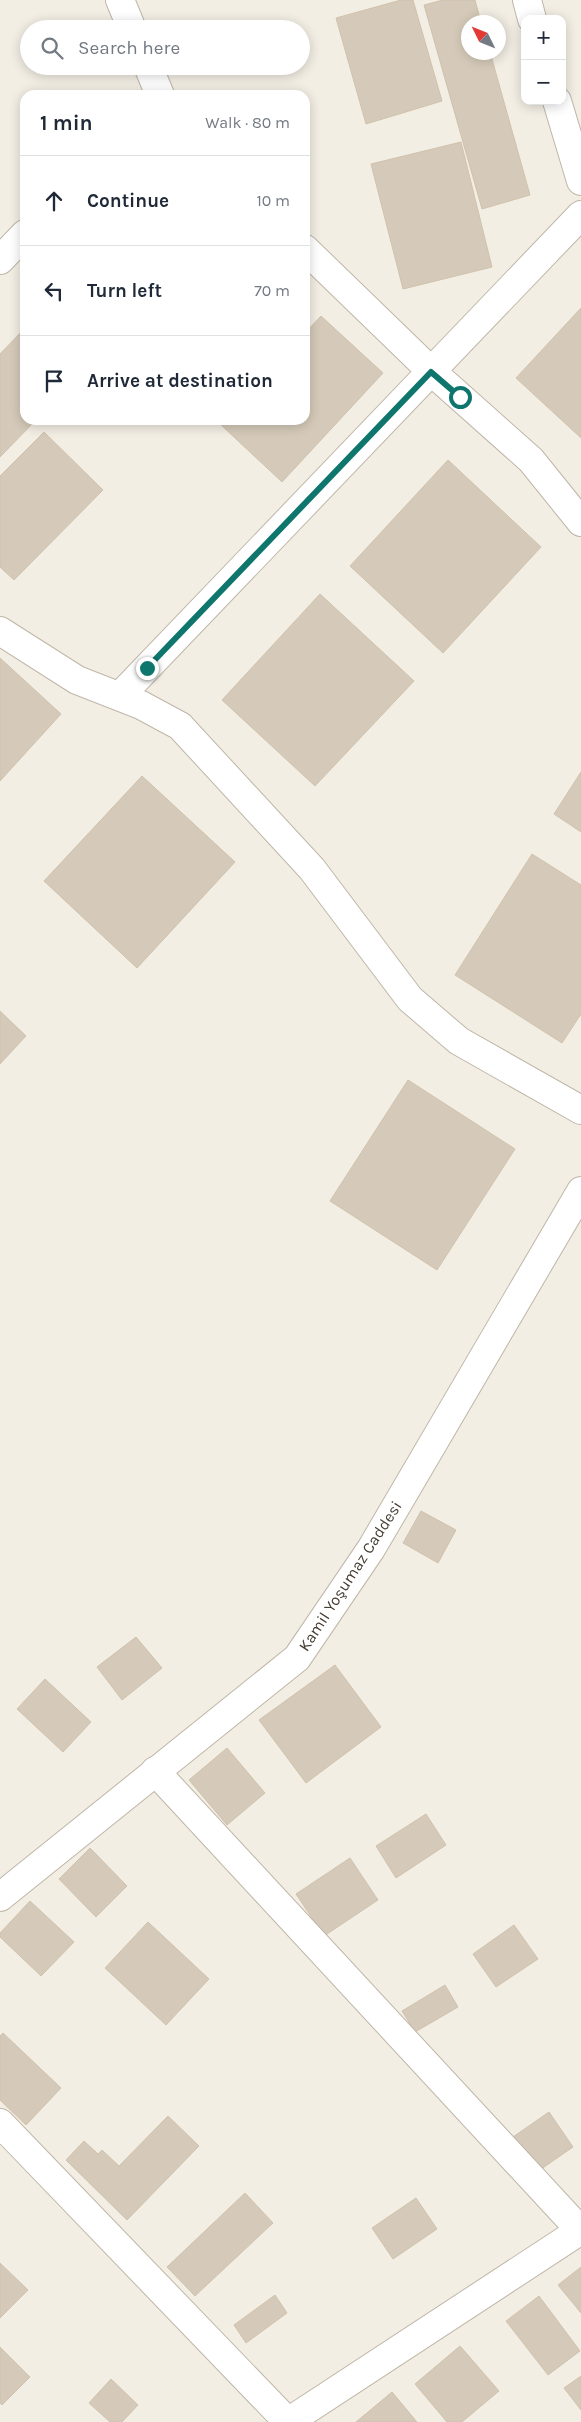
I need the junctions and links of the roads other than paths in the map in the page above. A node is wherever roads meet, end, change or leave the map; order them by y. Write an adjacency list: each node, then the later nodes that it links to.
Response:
1 (120, 0): 4 (street)
2 (527, 0): 3 (street)
3 (531, 15)
4 (128, 20)
5 (152, 75): 6 (street)
6 (158, 90)
7 (558, 105): 8 (street)
8 (581, 181)
9 (581, 216): 13 (street)
10 (20, 239): 12 (street)
11 (310, 254): 13 (street)
12 (0, 260)
13 (431, 372): 14 (street); 16 (street)
14 (581, 522)
15 (0, 631): 16 (street)
16 (120, 696): 17 (street)
17 (581, 1110)
18 (581, 1191): 19 (street, Kamil Yoşumaz Caddesi)
19 (155, 1771): 20 (street, Kamil Yoşumaz Caddesi); 22 (street)
20 (0, 1896)
21 (0, 2123): 23 (street)
22 (581, 2230): 23 (street)
23 (288, 2422)

